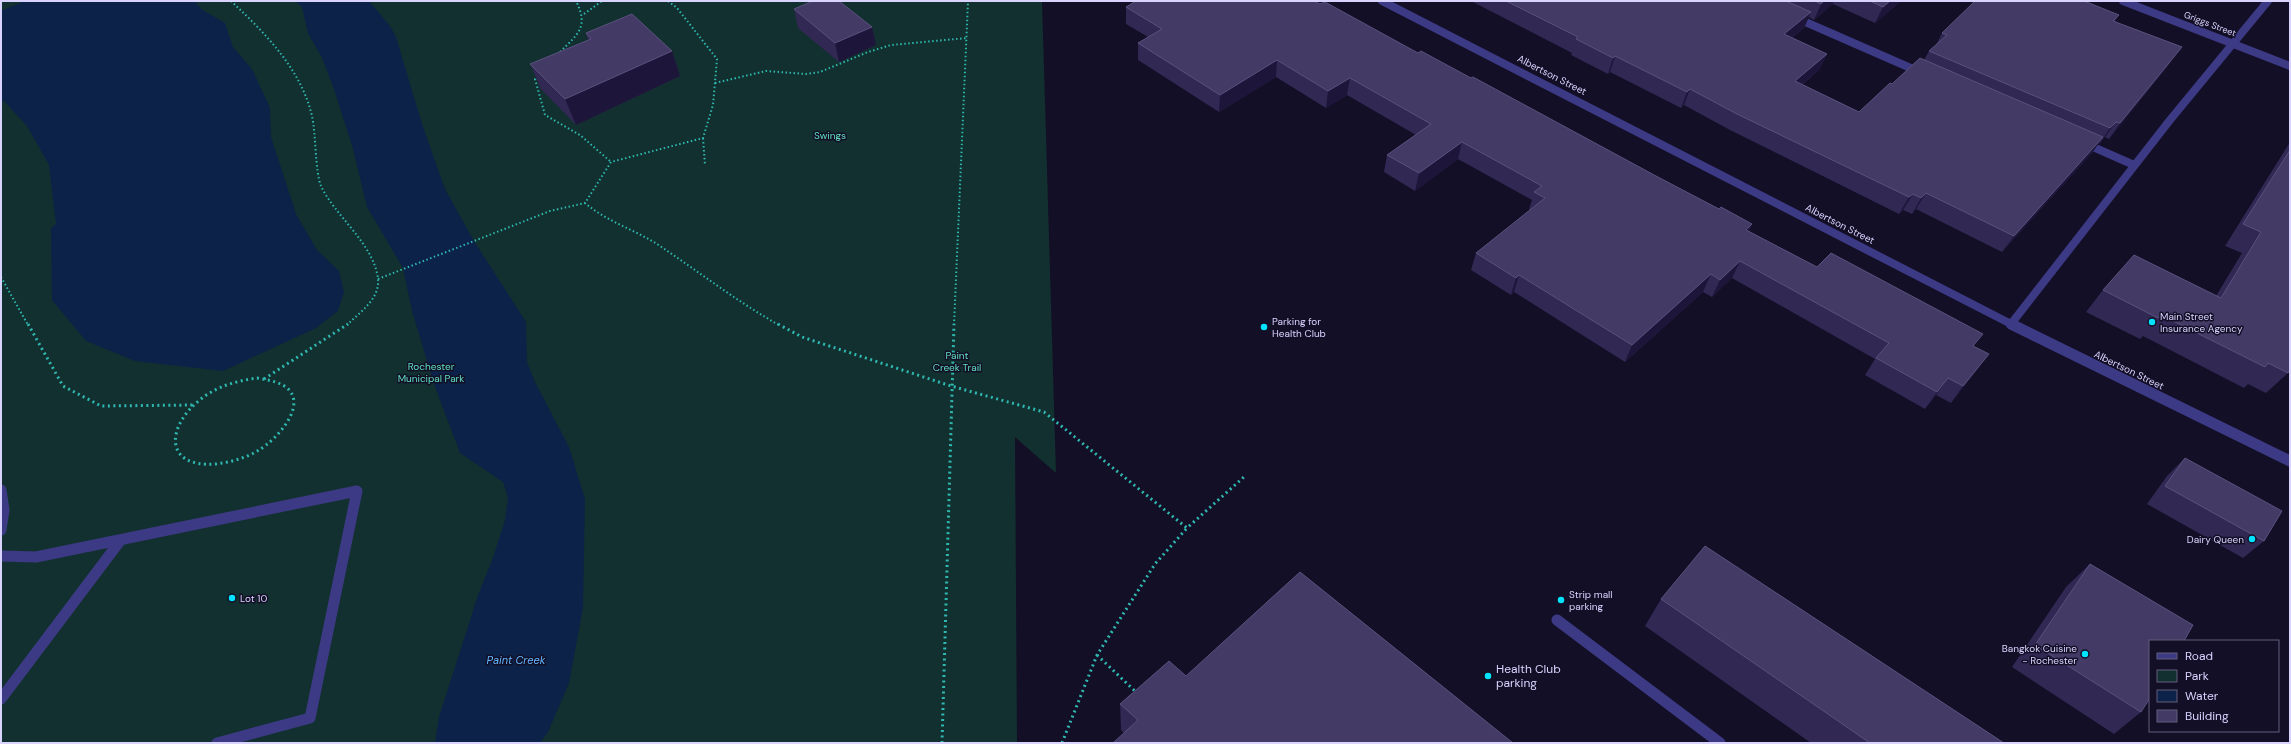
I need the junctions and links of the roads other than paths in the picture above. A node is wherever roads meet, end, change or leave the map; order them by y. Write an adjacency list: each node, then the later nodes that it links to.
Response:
1 (1382, 1): 10 (street, Albertson Street)
2 (2122, 1): 5 (street, Griggs Street)
3 (2268, 1): 5 (street)
4 (1786, 14): 7 (street)
5 (2231, 43): 6 (street, Griggs Street); 9 (street)
6 (2290, 66)
7 (1931, 77)
8 (2076, 140): 9 (street)
9 (2134, 165): 10 (street)
10 (2011, 324): 11 (street, Albertson Street)
11 (2290, 461)
12 (1, 490): 13 (street)
13 (1, 530)
14 (120, 541): 15 (street); 17 (street); 18 (street)
15 (1, 556)
16 (1557, 620): 19 (street)
17 (1, 699)
18 (217, 743)
19 (1720, 743)

